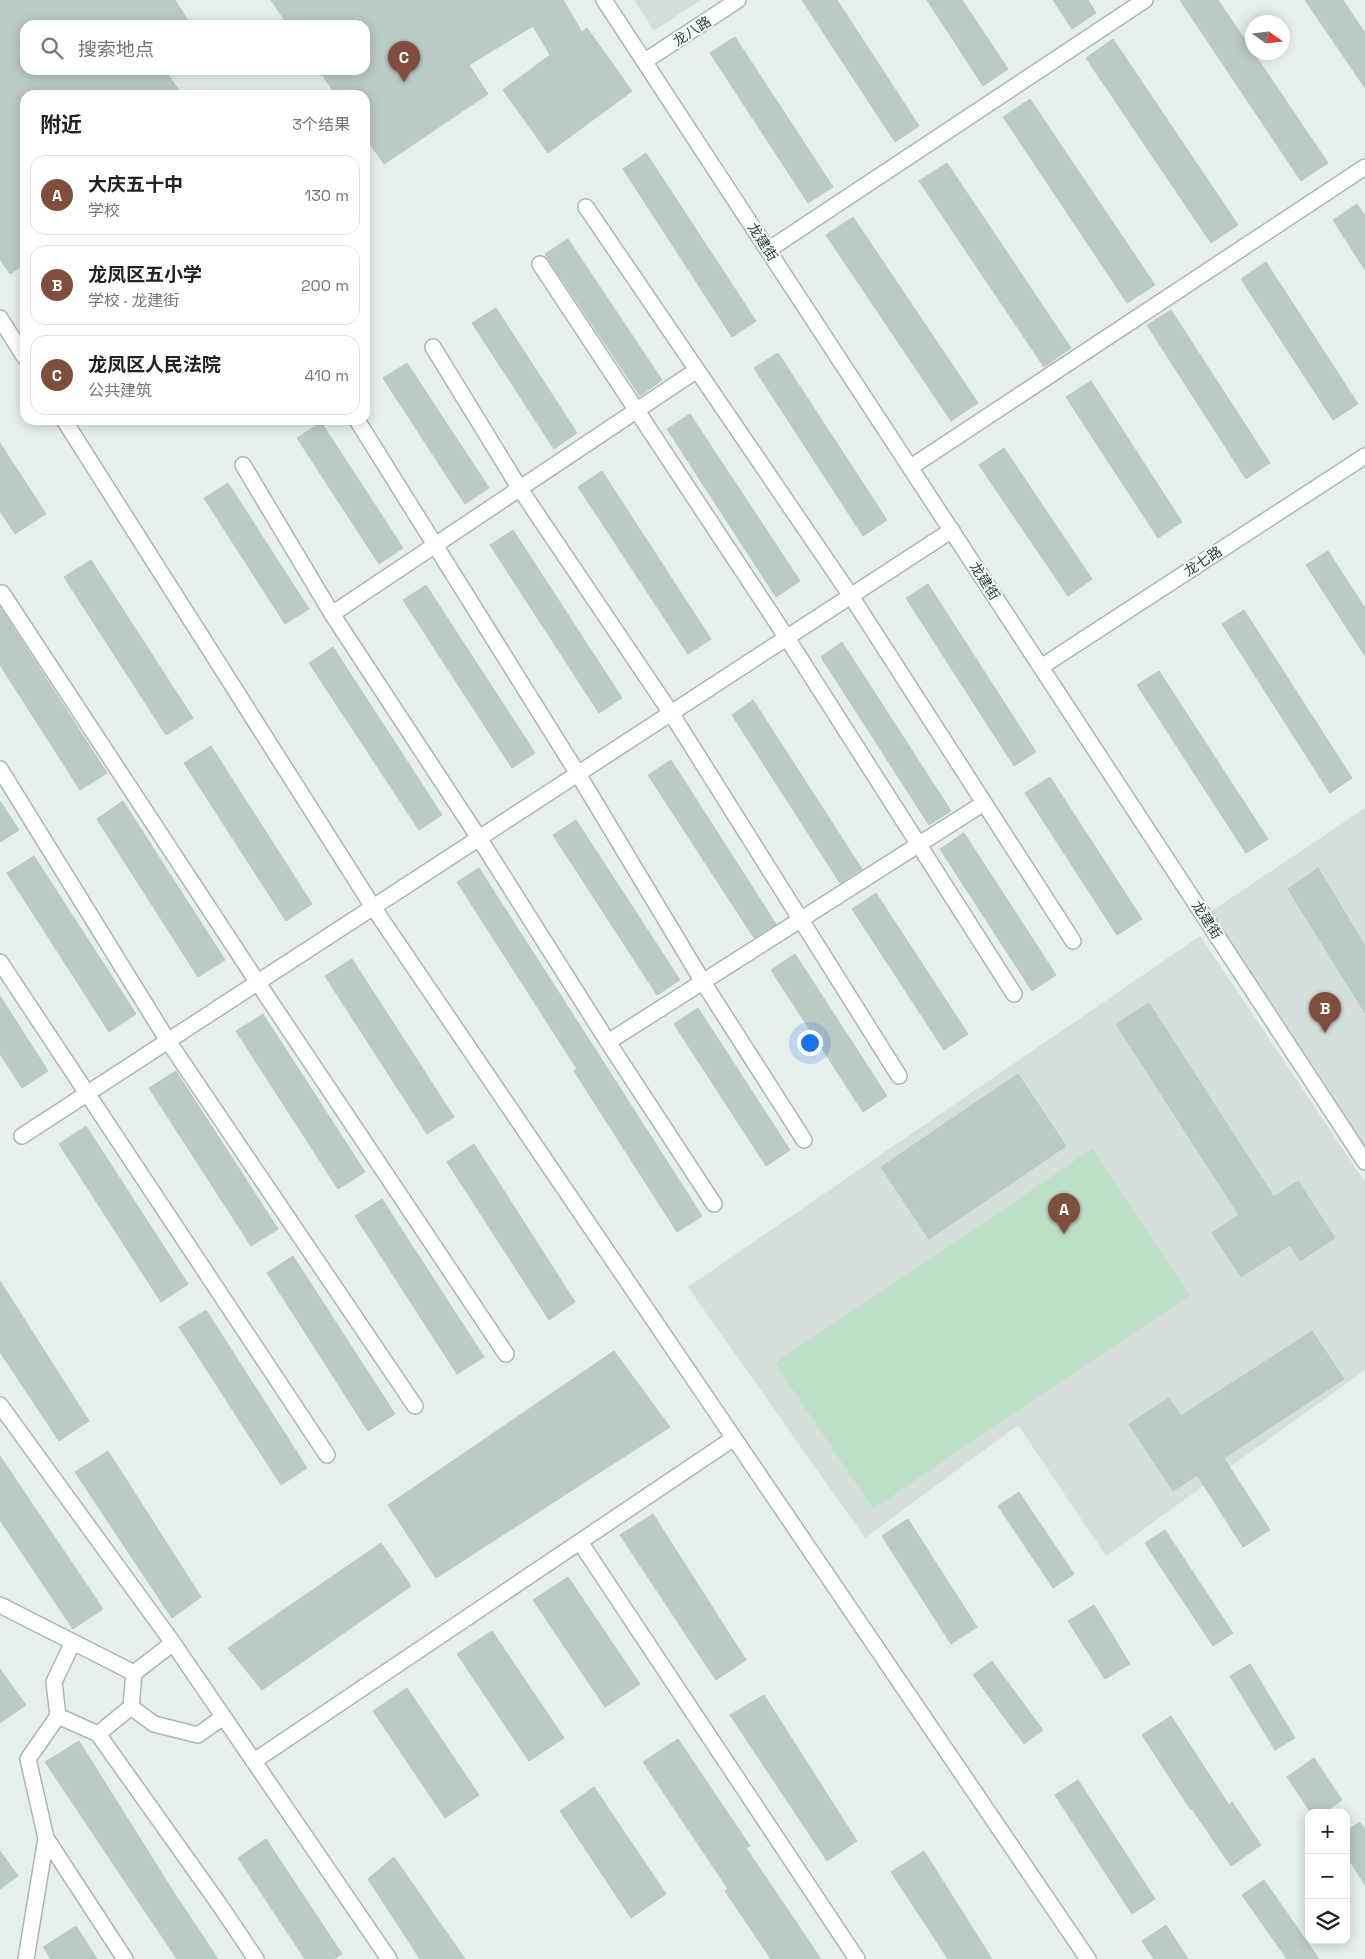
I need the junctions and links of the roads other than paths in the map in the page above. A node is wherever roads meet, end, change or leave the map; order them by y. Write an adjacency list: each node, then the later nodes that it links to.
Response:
1 (604, 0): 4 (street, 龙建街)
2 (738, 0): 4 (street, 龙八路)
3 (1144, 0): 7 (street)
4 (645, 61): 7 (street, 龙建街)
5 (1365, 167): 18 (street)
6 (586, 207): 12 (street)
7 (768, 250): 18 (street, 龙建街)
8 (540, 264): 13 (street)
9 (0, 318): 11 (street)
10 (433, 347): 19 (street)
11 (20, 350)
12 (697, 370): 13 (street); 23 (street)
13 (637, 411): 19 (street); 25 (street)
14 (67, 425): 33 (street)
15 (360, 425): 21 (street)
16 (1365, 456): 26 (street, 龙七路)
17 (243, 465): 24 (street)
18 (911, 467): 20 (street, 龙建街)
19 (520, 489): 21 (street); 27 (street)
20 (952, 530): 23 (street); 26 (street, 龙建街)
21 (435, 545): 24 (street); 29 (street)
22 (2, 593): 38 (street)
23 (851, 596): 25 (street); 30 (street)
24 (332, 614): 31 (street)
25 (787, 638): 27 (street); 32 (street)
26 (1041, 667): 46 (street, 龙建街)
27 (671, 713): 29 (street); 34 (street)
28 (0, 769): 40 (street)
29 (578, 774): 31 (street); 37 (street)
30 (984, 803): 32 (street); 35 (street)
31 (479, 838): 33 (street); 41 (street)
32 (918, 845): 34 (street); 39 (street)
33 (373, 908): 38 (street); 51 (street)
34 (802, 919): 37 (street); 42 (street)
35 (1074, 941)
36 (0, 962): 43 (street)
37 (703, 982): 41 (street); 45 (street)
38 (258, 983): 40 (street); 48 (street)
39 (1014, 994)
40 (168, 1041): 43 (street); 50 (street)
41 (608, 1042): 47 (street)
42 (899, 1076)
43 (86, 1094): 44 (street); 52 (street)
44 (22, 1136)
45 (804, 1140)
46 (1365, 1162)
47 (714, 1204)
48 (506, 1354)
49 (0, 1405): 56 (street)
50 (415, 1406)
51 (734, 1438): 53 (street); 69 (street)
52 (327, 1455)
53 (580, 1542): 62 (street); 68 (street)
54 (0, 1605): 55 (street)
55 (73, 1642): 57 (street); 59 (street)
56 (173, 1643): 57 (street); 60 (street)
57 (134, 1673): 58 (street)
58 (131, 1707): 60 (street); 61 (street)
59 (58, 1716): 61 (street); 63 (street)
60 (223, 1717): 62 (street)
61 (98, 1734): 66 (street)
62 (254, 1761): 67 (street)
63 (46, 1838): 64 (street); 65 (street)
64 (26, 1959)
65 (125, 1959)
66 (256, 1959)
67 (389, 1959)
68 (858, 1959)
69 (1088, 1959)

